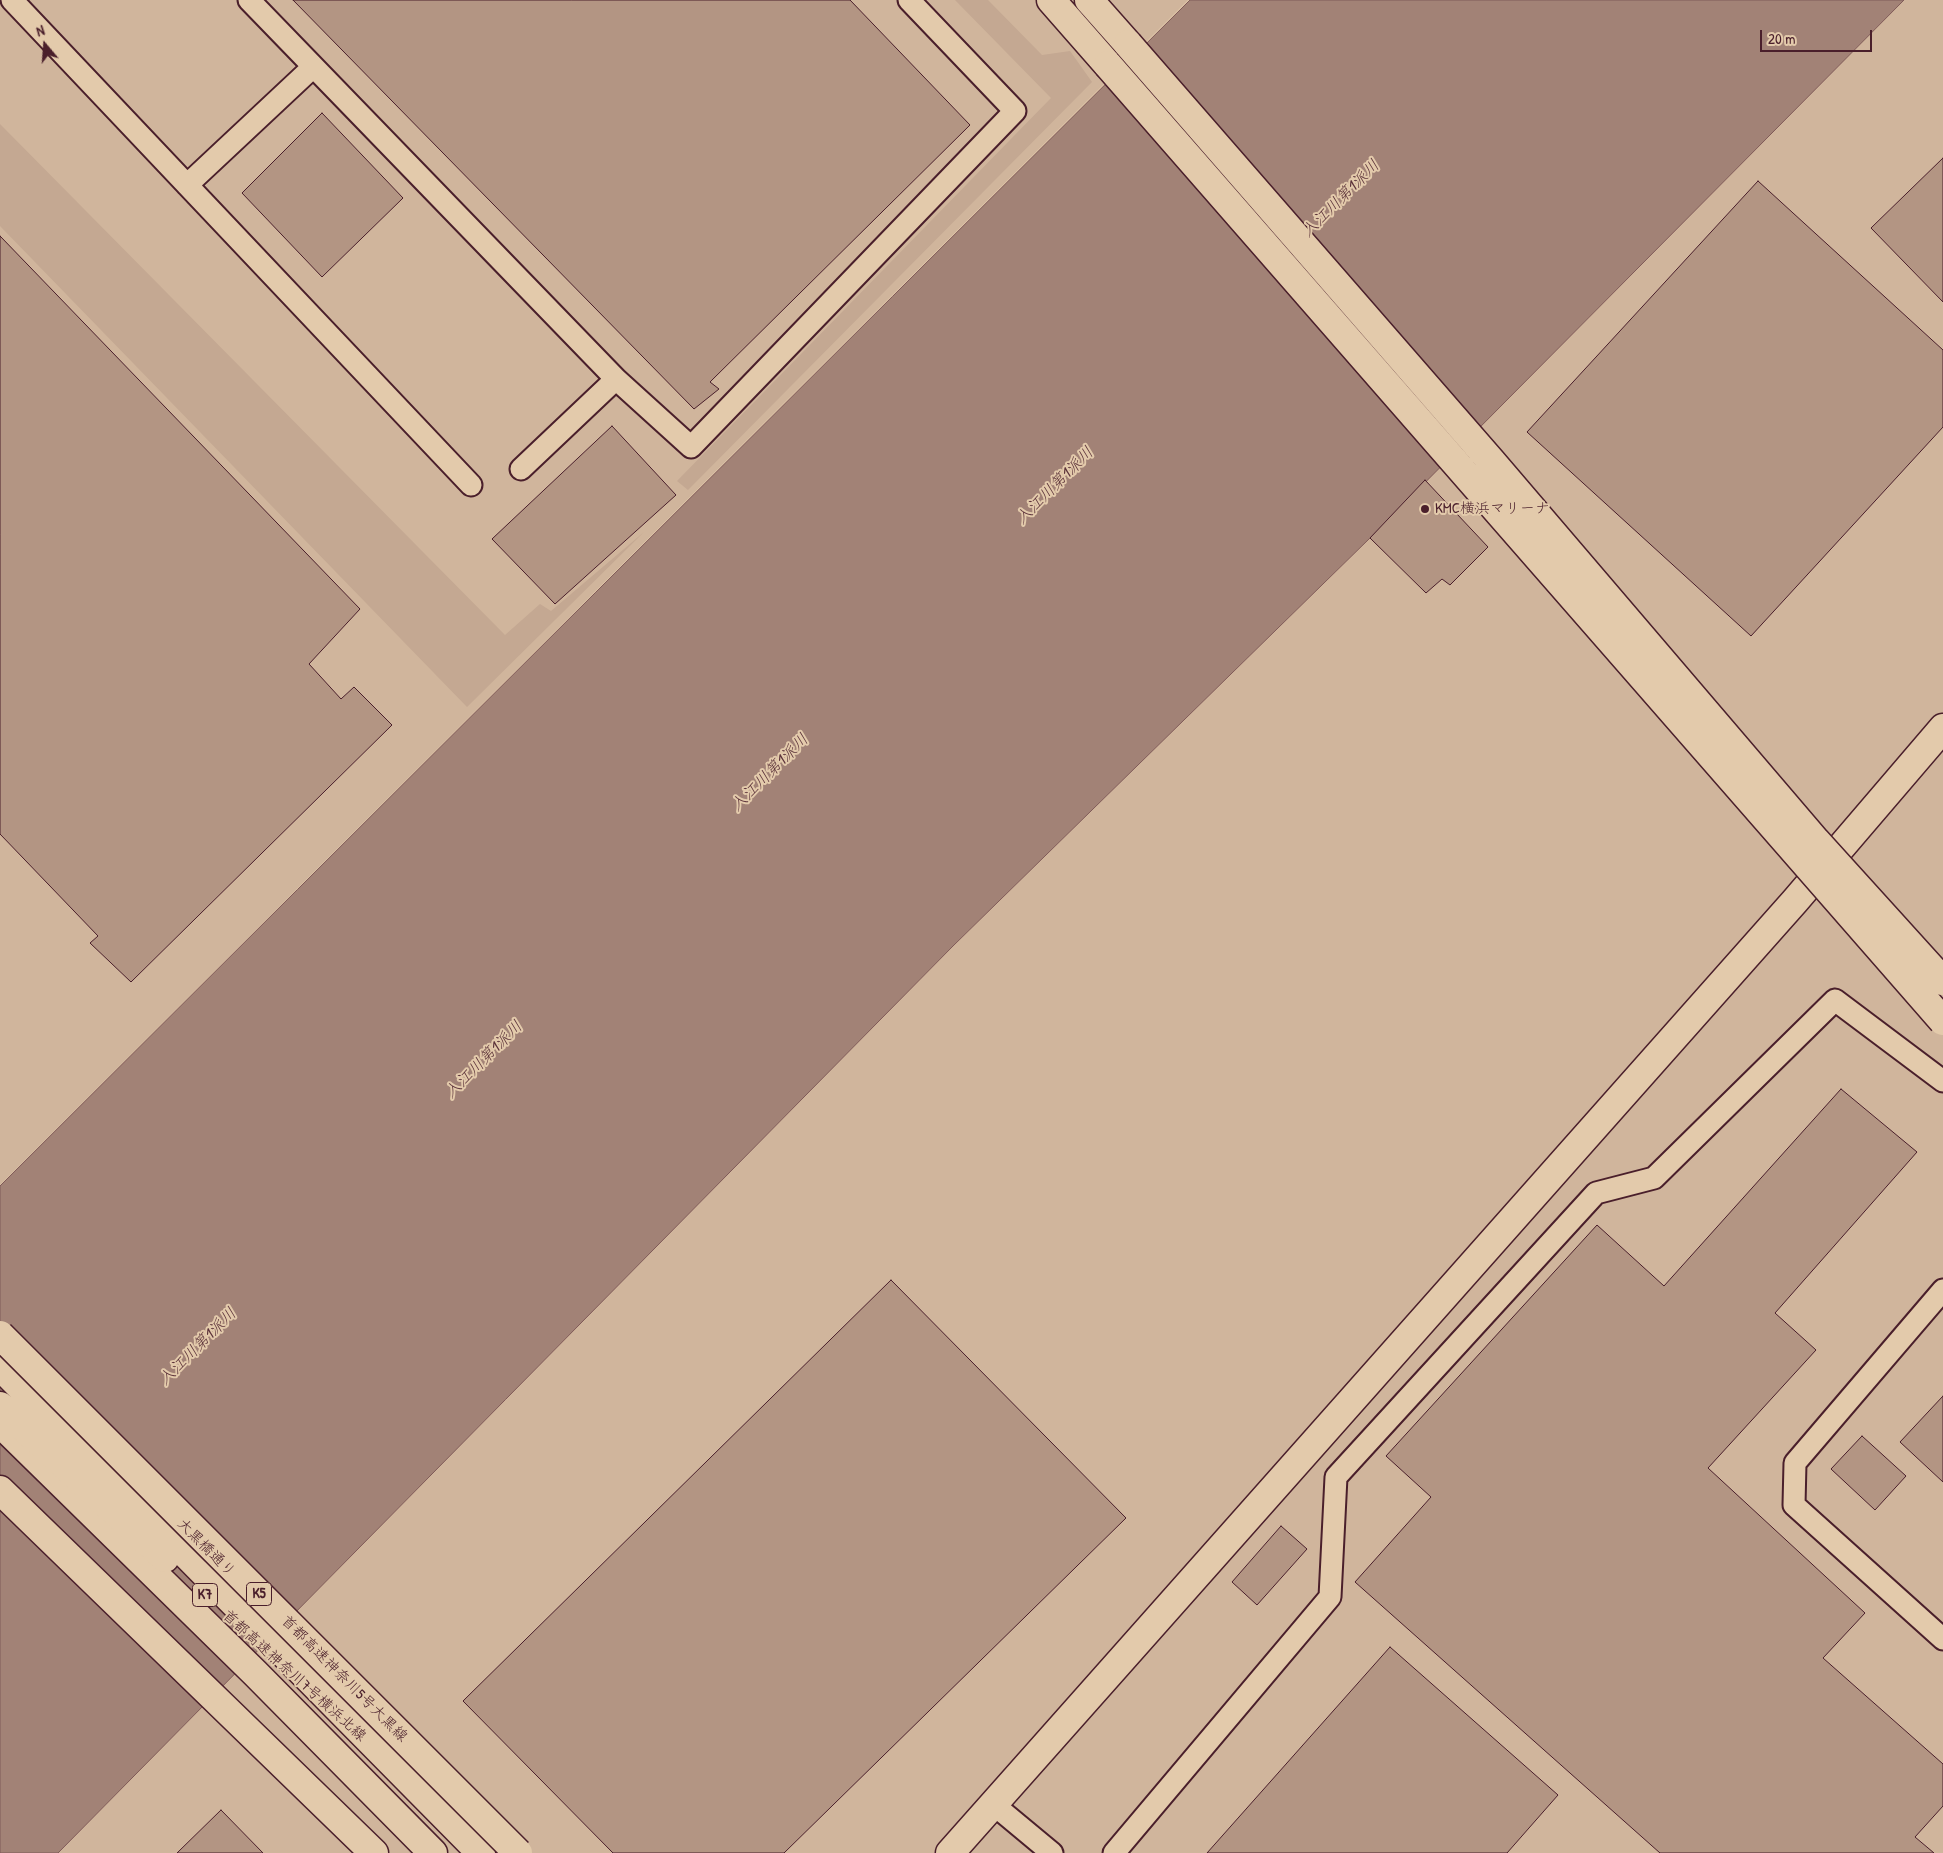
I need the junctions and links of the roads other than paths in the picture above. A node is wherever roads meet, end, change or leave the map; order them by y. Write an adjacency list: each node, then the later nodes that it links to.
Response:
1 (12, 0): 7 (lane)
2 (249, 0): 6 (lane)
3 (909, 0): 8 (lane)
4 (1051, 0): 13 (main road, bridge)
5 (1089, 0): 12 (main road, bridge)
6 (313, 67): 7 (lane); 8 (lane)
7 (187, 185): 10 (lane)
8 (616, 380): 9 (lane)
9 (521, 469)
10 (471, 485)
11 (1943, 728): 24 (main road)
12 (1943, 980)
13 (1943, 1021)
14 (1943, 1081): 31 (lane)
15 (1943, 1290): 22 (lane)
16 (0, 1335): 28 (main road, 首都高速神奈川5号大黒線 / K5, bridge)
17 (0, 1345): 28 (main road, 大黒橋通り)
18 (0, 1366): 23 (main road, K5)
19 (0, 1406): 23 (main road, 首都高速神奈川7号横浜北線 / K7)
20 (0, 1423): 26 (main road)
21 (0, 1490): 25 (main road)
22 (1943, 1639)
23 (412, 1783): 27 (main road, K5)
24 (993, 1804): 29 (main road); 30 (lane)
25 (374, 1853)
26 (433, 1853)
27 (482, 1853)
28 (520, 1853)
29 (950, 1853)
30 (1052, 1853)
31 (1114, 1853)

